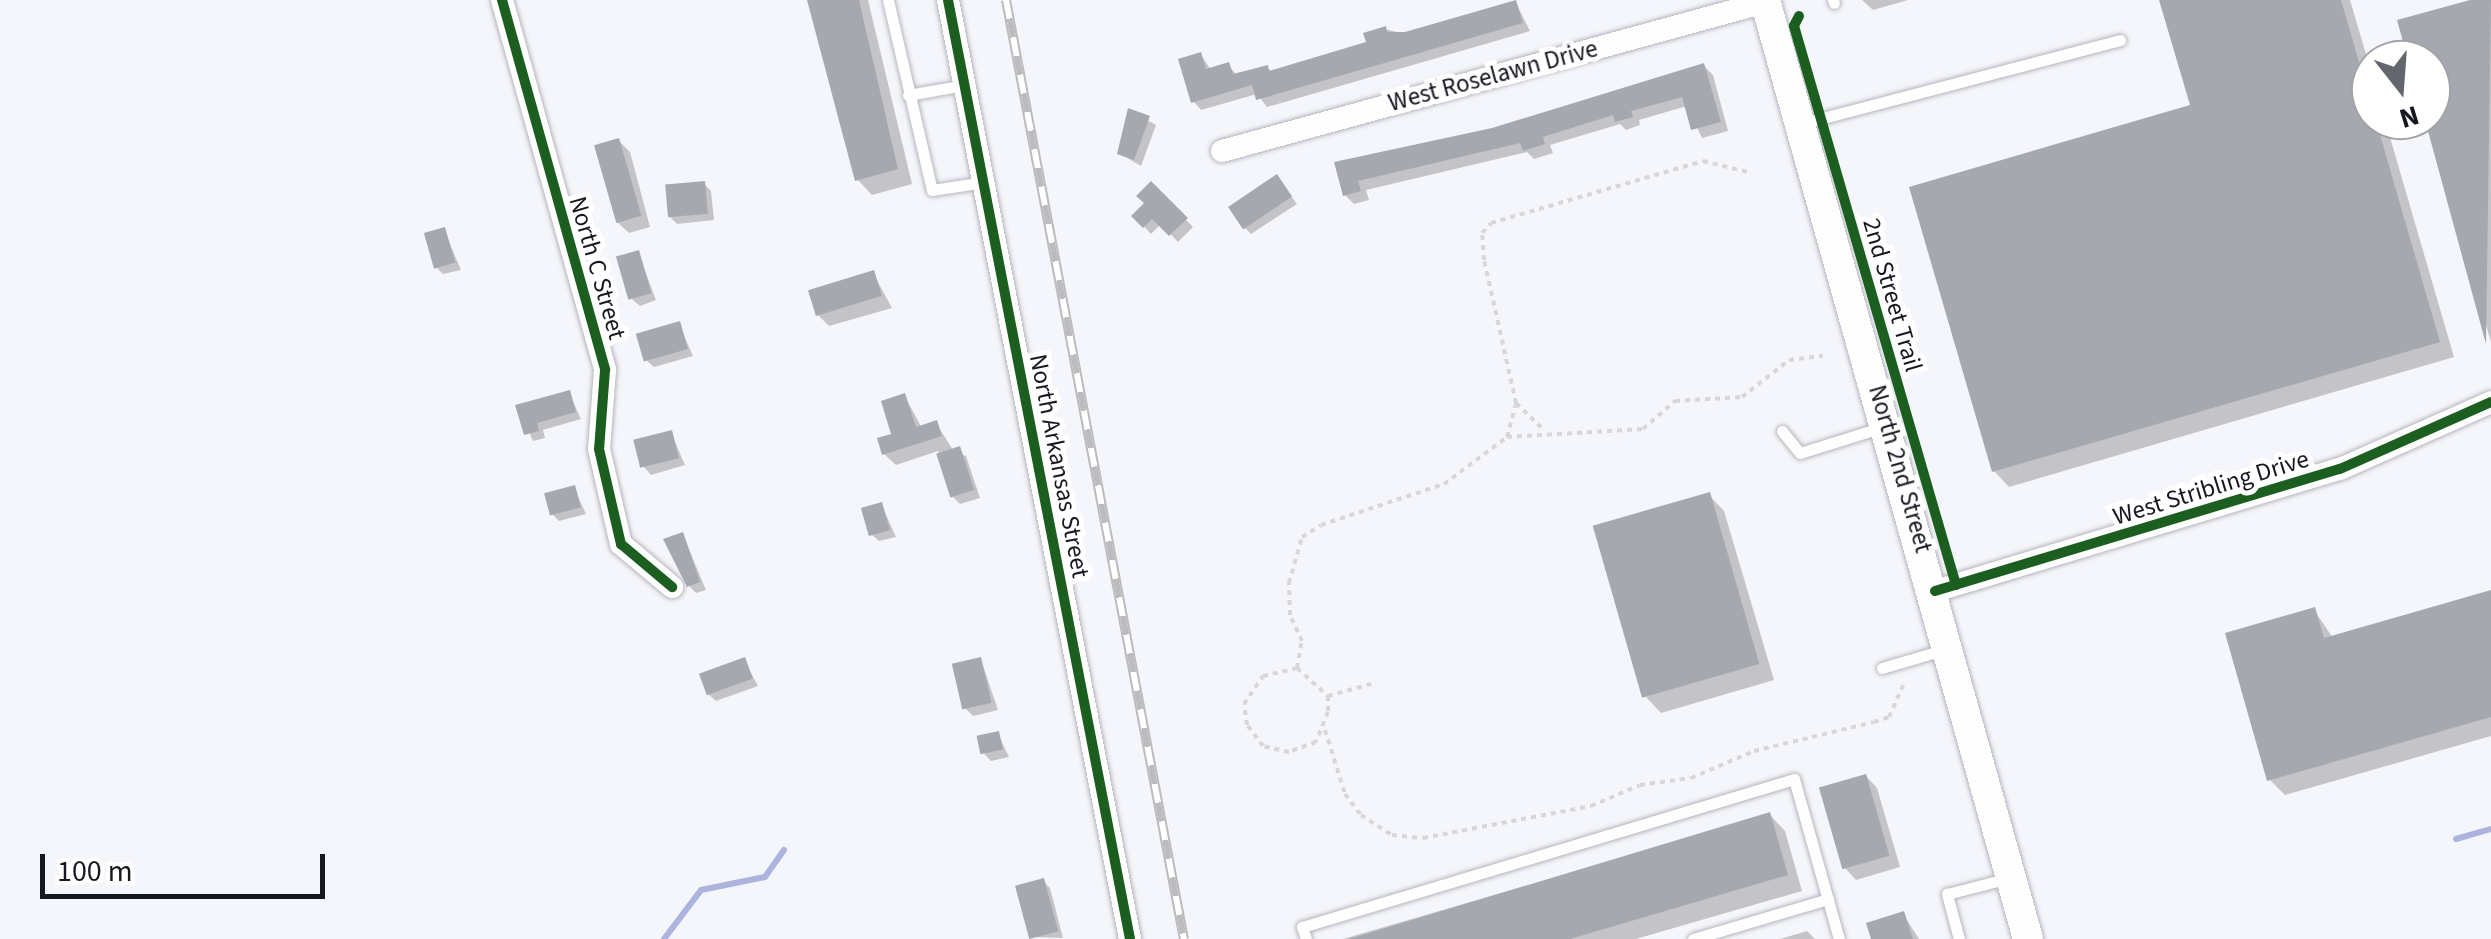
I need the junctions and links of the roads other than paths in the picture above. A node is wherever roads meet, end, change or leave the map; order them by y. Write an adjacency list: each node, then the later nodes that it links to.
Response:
1 (502, 0): 14 (street, North C Street)
2 (888, 0): 7 (lane)
3 (948, 0): 6 (street, North Arkansas Street)
4 (1765, 1): 8 (main road, North 2nd Street); 9 (street, West Roselawn Drive)
5 (2120, 40): 8 (lane)
6 (965, 85): 7 (lane); 10 (street, North Arkansas Street)
7 (908, 95): 10 (lane)
8 (1800, 124): 12 (main road, North 2nd Street)
9 (1222, 151)
10 (984, 182): 20 (street, North Arkansas Street)
11 (2491, 402): 15 (street, West Stribling Drive)
12 (1887, 426): 13 (lane); 15 (main road, North 2nd Street)
13 (1782, 432)
14 (672, 587)
15 (1935, 591): 16 (main road, North 2nd Street)
16 (1950, 648): 17 (lane); 18 (main road, North 2nd Street)
17 (1882, 668)
18 (2011, 878): 24 (lane); 25 (main road, North 2nd Street)
19 (1828, 899): 21 (lane); 22 (lane); 23 (lane)
20 (1130, 939)
21 (1306, 939)
22 (1692, 939)
23 (1839, 939)
24 (1959, 939)
25 (2028, 939)

